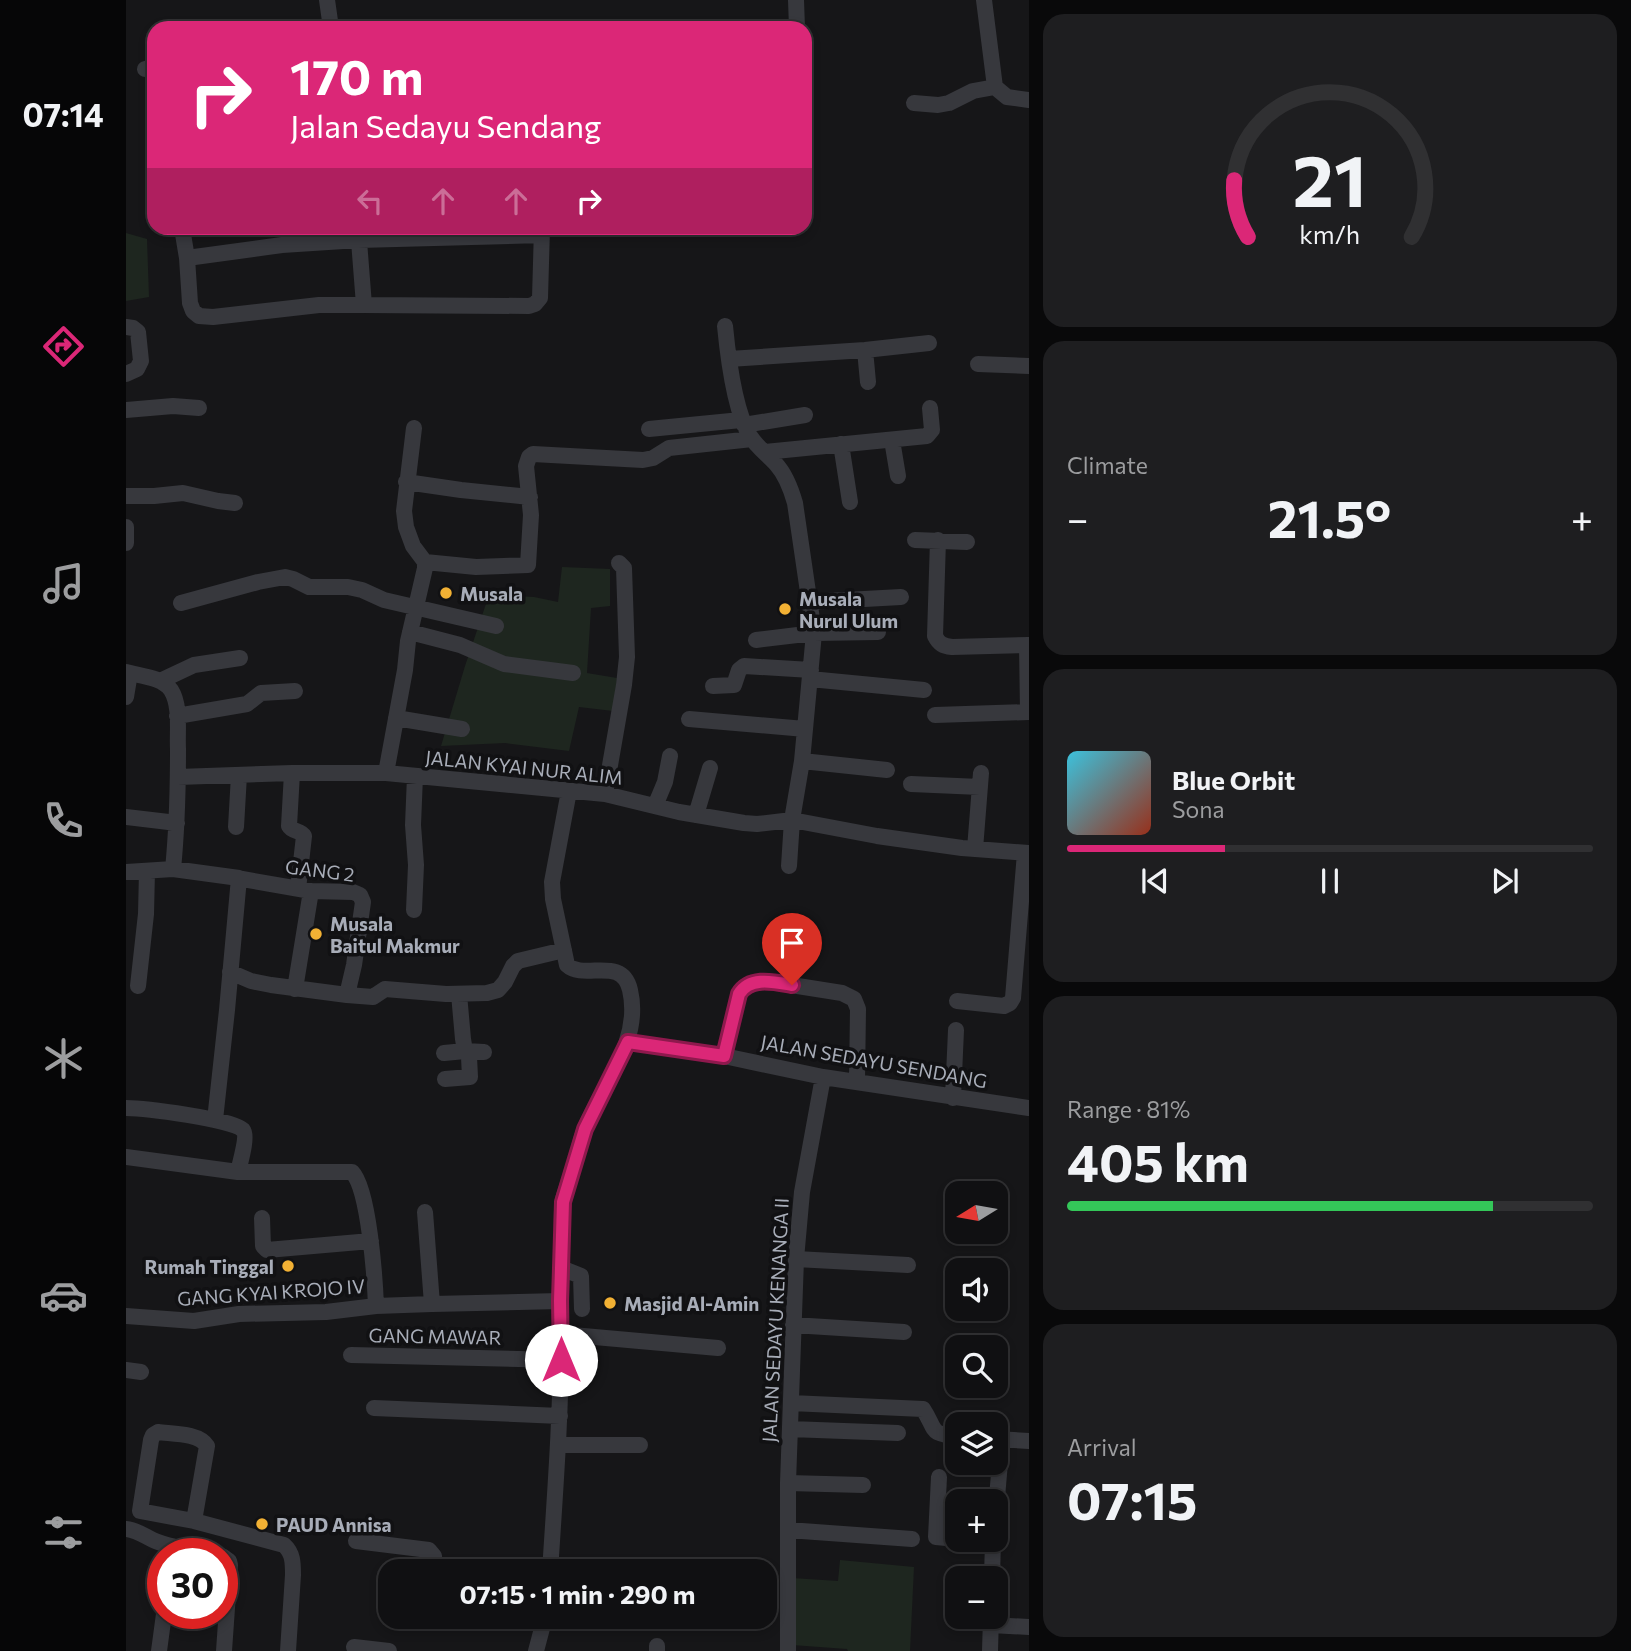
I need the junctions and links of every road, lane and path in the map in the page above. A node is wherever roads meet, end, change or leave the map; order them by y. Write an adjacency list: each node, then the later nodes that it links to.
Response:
1 (327, 0): 4 (street)
2 (796, 0): 5 (street)
3 (984, 0): 6 (street)
4 (330, 21)
5 (797, 21)
6 (995, 87): 7 (street); 8 (street)
7 (1029, 100)
8 (914, 103)
9 (183, 235): 13 (street)
10 (352, 235): 13 (street)
11 (359, 235): 14 (street)
12 (542, 235): 14 (street)
13 (187, 257): 14 (street)
14 (364, 305)
15 (725, 326): 19 (street)
16 (126, 327): 22 (street)
17 (929, 343): 18 (street)
18 (865, 350): 19 (street); 23 (street)
19 (729, 359): 29 (street)
20 (978, 364): 21 (street)
21 (1029, 366)
22 (126, 374)
23 (868, 382)
24 (199, 408): 26 (street)
25 (930, 408): 31 (street)
26 (126, 410)
27 (805, 415): 29 (street)
28 (414, 428): 35 (street)
29 (746, 428): 30 (street); 33 (street); 37 (street)
30 (649, 429)
31 (892, 440): 32 (street); 34 (street)
32 (841, 444): 33 (street); 38 (street)
33 (765, 452): 48 (street)
34 (898, 476)
35 (406, 482): 37 (street); 45 (street)
36 (126, 496): 39 (street)
37 (530, 497): 45 (street)
38 (850, 502)
39 (234, 503)
40 (126, 527): 44 (street)
41 (915, 540): 42 (street)
42 (938, 540): 43 (street); 56 (street)
43 (967, 542)
44 (126, 543)
45 (425, 562): 50 (street)
46 (618, 563): 84 (street)
47 (901, 597): 48 (street)
48 (809, 602): 54 (street)
49 (181, 603): 50 (street)
50 (416, 607): 51 (street); 52 (street)
51 (496, 626)
52 (410, 632): 59 (street); 69 (street)
53 (878, 632): 54 (street)
54 (814, 633): 55 (street); 60 (street)
55 (756, 640)
56 (1028, 645): 66 (street)
57 (240, 658): 61 (street)
58 (128, 673): 61 (street); 65 (street)
59 (573, 673)
60 (811, 674): 62 (street); 63 (street); 72 (street)
61 (160, 681): 68 (street)
62 (713, 686)
63 (924, 690)
64 (295, 691): 68 (street)
65 (126, 697)
66 (1028, 712): 67 (street)
67 (935, 715)
68 (177, 716): 81 (street)
69 (396, 718): 71 (street); 78 (street)
70 (690, 719): 72 (street)
71 (462, 729)
72 (805, 729): 74 (street)
73 (670, 756): 85 (street)
74 (802, 761): 76 (street); 88 (street)
75 (710, 768): 86 (street)
76 (887, 770)
77 (292, 773): 78 (street, JALAN KYAI NUR ALIM); 79 (street, JALAN KYAI NUR ALIM); 98 (street)
78 (386, 773): 80 (street, JALAN KYAI NUR ALIM)
79 (239, 775): 81 (street, JALAN KYAI NUR ALIM); 90 (street)
80 (415, 776): 83 (street, JALAN KYAI NUR ALIM); 99 (street)
81 (178, 777): 89 (street)
82 (911, 785): 91 (street)
83 (569, 791): 84 (street, JALAN KYAI NUR ALIM); 100 (street)
84 (605, 794): 85 (street, JALAN KYAI NUR ALIM)
85 (655, 806): 86 (street, JALAN KYAI NUR ALIM)
86 (696, 815): 88 (street, JALAN KYAI NUR ALIM)
87 (126, 817): 89 (street)
88 (792, 820): 91 (street, JALAN KYAI NUR ALIM); 93 (street)
89 (177, 823): 94 (street)
90 (236, 827)
91 (975, 849): 92 (street, JALAN KYAI NUR ALIM)
92 (1027, 853): 106 (street)
93 (789, 866)
94 (173, 869): 96 (street, GANG 2); 97 (street, GANG 2)
95 (126, 872): 96 (street, GANG 2)
96 (147, 872): 102 (street)
97 (239, 878): 98 (street, GANG 2); 101 (street)
98 (304, 890): 103 (street); 105 (street, GANG 2)
99 (414, 910)
100 (564, 950): 104 (street); 108 (street)
101 (230, 972): 103 (street); 119 (street)
102 (138, 986)
103 (295, 989): 105 (street)
104 (459, 994): 105 (street); 109 (street)
105 (347, 995)
106 (957, 1001)
107 (956, 1030): 116 (street)
108 (628, 1042): 112 (street, JALAN SEDAYU SENDANG); 127 (street)
109 (465, 1051): 110 (street); 111 (street); 114 (street)
110 (484, 1052)
111 (444, 1053)
112 (724, 1056): 113 (street, JALAN SEDAYU SENDANG); 115 (street)
113 (823, 1077): 115 (street, JALAN SEDAYU SENDANG); 125 (street, JALAN SEDAYU KENANGA II)
114 (445, 1079)
115 (857, 1081): 116 (street, JALAN SEDAYU SENDANG)
116 (953, 1098): 118 (street, JALAN SEDAYU SENDANG)
117 (126, 1108): 119 (street)
118 (1029, 1108)
119 (215, 1120): 121 (street)
120 (126, 1157): 121 (street)
121 (238, 1172): 124 (street)
122 (425, 1212): 129 (street)
123 (262, 1218): 124 (street)
124 (371, 1241): 130 (street)
125 (796, 1259): 126 (street); 133 (street, JALAN SEDAYU KENANGA II)
126 (908, 1265)
127 (561, 1268): 128 (street); 131 (street)
128 (560, 1301): 129 (street, GANG KYAI KROJO IV); 135 (street)
129 (432, 1304): 130 (street, GANG KYAI KROJO IV)
130 (376, 1307): 132 (street, GANG KYAI KROJO IV)
131 (582, 1309)
132 (126, 1316)
133 (793, 1325): 134 (street); 139 (street, JALAN SEDAYU KENANGA II)
134 (904, 1332)
135 (561, 1334): 136 (street); 138 (street)
136 (718, 1348)
137 (351, 1355): 138 (street, GANG MAWAR)
138 (561, 1360): 141 (street)
139 (791, 1403): 142 (street, JALAN SEDAYU KENANGA II); 144 (street)
140 (373, 1408): 141 (street)
141 (560, 1416): 147 (street)
142 (790, 1429): 143 (street); 150 (street, JALAN SEDAYU KENANGA II)
143 (898, 1433)
144 (945, 1435)
145 (1008, 1439): 146 (street)
146 (1029, 1440)
147 (559, 1445): 148 (street); 162 (street)
148 (640, 1445)
149 (939, 1477): 158 (street)
150 (788, 1483): 151 (street); 155 (street, JALAN SEDAYU KENANGA II)
151 (863, 1485)
152 (175, 1518): 153 (street); 153 (street); 157 (street)
153 (194, 1521): 172 (street)
154 (126, 1529): 156 (street)
155 (788, 1530): 159 (street); 175 (street, JALAN SEDAYU KENANGA II)
156 (148, 1538)
157 (172, 1538)
158 (945, 1538)
159 (912, 1539)
160 (356, 1541): 161 (street)
161 (434, 1559)
162 (551, 1559)
163 (1008, 1624): 164 (street)
164 (1029, 1627)
165 (162, 1629): 170 (street)
166 (225, 1629): 171 (street)
167 (542, 1629): 174 (street)
168 (991, 1629): 176 (street)
169 (354, 1647): 173 (street)
170 (159, 1651)
171 (223, 1651)
172 (288, 1651)
173 (389, 1651)
174 (536, 1651)
175 (788, 1651)
176 (990, 1651)

